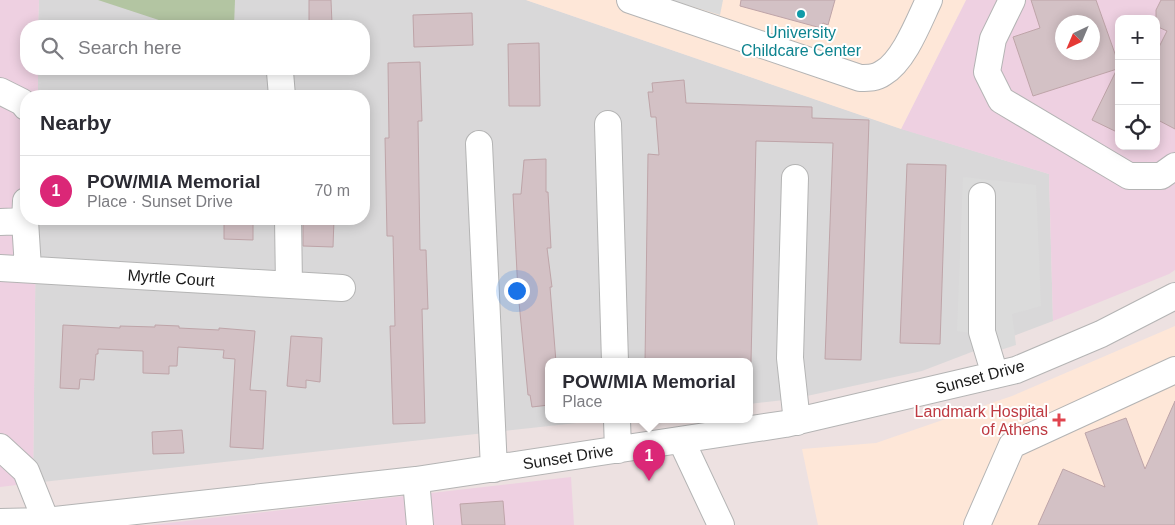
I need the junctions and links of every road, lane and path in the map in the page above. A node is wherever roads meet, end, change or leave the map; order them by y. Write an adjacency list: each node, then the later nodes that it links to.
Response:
1 (929, 0): 4 (street)
2 (1012, 0): 9 (street)
3 (636, 1): 4 (street)
4 (686, 9)
5 (0, 91): 6 (street)
6 (20, 101)
7 (608, 124): 19 (street)
8 (479, 144): 27 (street)
9 (1175, 166)
10 (795, 178): 22 (street)
11 (982, 196): 21 (street)
12 (17, 214): 15 (street)
13 (288, 225): 16 (street)
14 (0, 268): 15 (street, Myrtle Court)
15 (28, 268): 16 (street, Myrtle Court)
16 (289, 285): 17 (street, Myrtle Court)
17 (342, 288)
18 (1175, 296): 21 (street, Sunset Drive)
19 (615, 358)
20 (1175, 370): 35 (street)
21 (995, 375): 22 (street, Sunset Drive)
22 (797, 422): 24 (street, Sunset Drive)
23 (617, 423): 26 (street)
24 (681, 440): 26 (street, Sunset Drive); 34 (street)
25 (0, 447): 30 (street)
26 (618, 450): 27 (street, Sunset Drive)
27 (494, 469): 28 (street, Sunset Drive)
28 (416, 480): 29 (street, Sunset Drive); 33 (street)
29 (210, 514): 31 (street, Sunset Drive)
30 (46, 521): 31 (street, Sunset Drive); 32 (street, Sunset Drive)
31 (79, 521)
32 (0, 522)
33 (420, 525)
34 (720, 525)
35 (977, 525)

